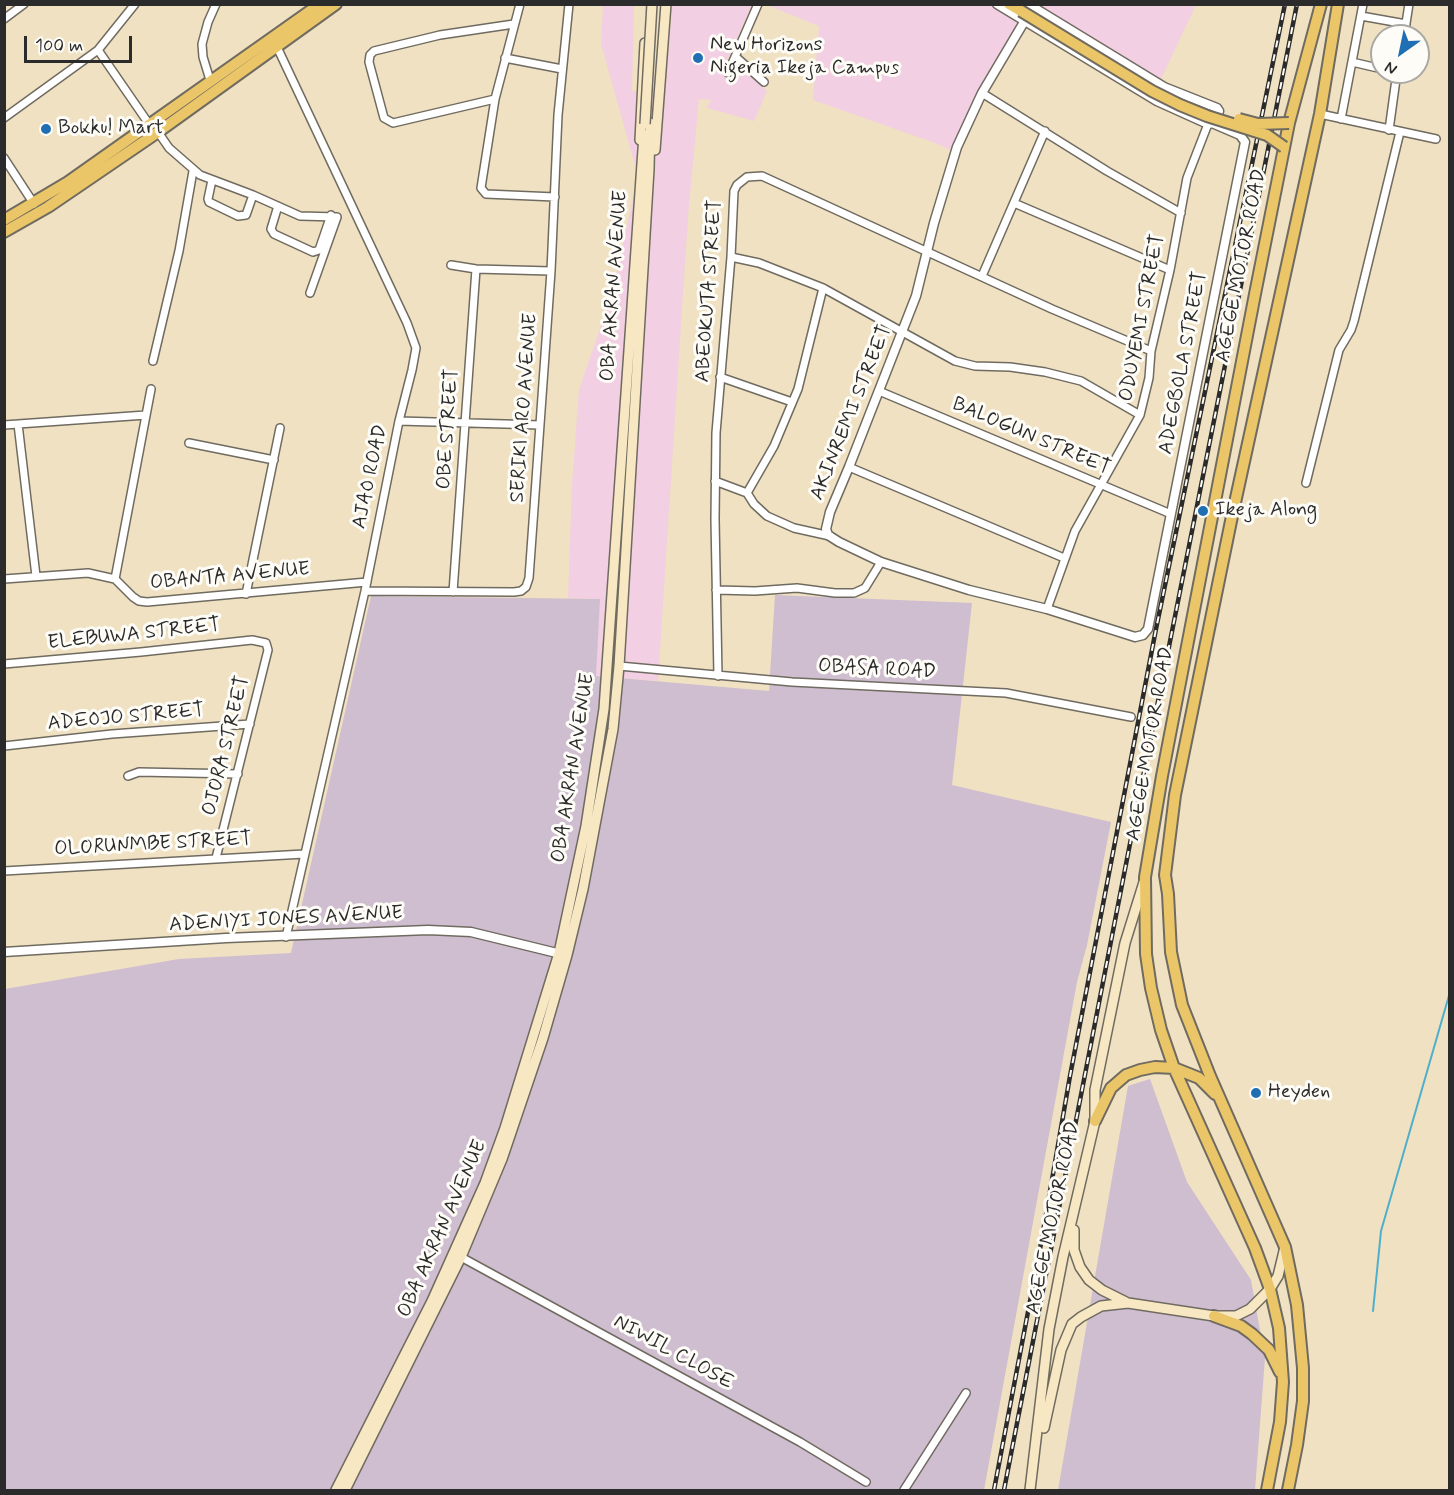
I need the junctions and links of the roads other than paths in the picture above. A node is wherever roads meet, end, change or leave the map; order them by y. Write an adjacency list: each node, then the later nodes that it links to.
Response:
1 (24, 4): 22 (street)
2 (135, 4): 29 (street)
3 (216, 4): 36 (street)
4 (307, 4): 20 (street)
5 (320, 4): 20 (main road)
6 (336, 4): 28 (main road)
7 (520, 4): 26 (street)
8 (569, 4): 34 (street, SERIKI ARO AVENUE)
9 (650, 4): 23 (main road); 44 (main road, OBA AKRAN AVENUE, bridge)
10 (659, 4): 44 (main road, OBA AKRAN AVENUE)
11 (666, 4): 24 (main road)
12 (758, 4): 30 (street)
13 (997, 4): 25 (street)
14 (1009, 4): 19 (main road)
15 (1321, 4): 45 (main road, AGEGE MOTOR ROAD)
16 (1338, 4): 41 (main road, AGEGE MOTOR ROAD)
17 (1363, 4): 21 (street)
18 (1409, 4): 27 (street)
19 (1023, 6): 45 (main road, bridge); 46 (street); 52 (main road, bridge)
20 (303, 16): 36 (main road)
21 (1361, 16): 27 (street); 32 (street)
22 (4, 19)
23 (647, 21): 24 (main road); 56 (main road)
24 (664, 22): 54 (main road)
25 (1024, 22): 39 (street, AKINREMI STREET); 46 (street)
26 (514, 24): 31 (street); 40 (street)
27 (1406, 24)
28 (277, 47): 47 (main road); 85 (street, AJAO ROAD)
29 (98, 50): 42 (street); 47 (street)
30 (736, 57): 35 (street); 37 (street)
31 (505, 58): 34 (street); 40 (street)
32 (1352, 62): 33 (street); 43 (street)
33 (1370, 66)
34 (562, 69): 59 (street, SERIKI ARO AVENUE)
35 (728, 73)
36 (210, 80): 47 (main road)
37 (764, 82)
38 (1395, 84): 49 (street)
39 (982, 93): 48 (street); 67 (street, AKINREMI STREET)
40 (495, 99): 59 (street)
41 (1320, 114): 43 (street); 128 (main road, AGEGE MOTOR ROAD)
42 (4, 118)
43 (1341, 119): 49 (street)
44 (648, 123): 54 (main road, OBA AKRAN AVENUE); 56 (main road, OBA AKRAN AVENUE)
45 (1289, 123): 52 (main road, AGEGE MOTOR ROAD)
46 (1210, 124): 63 (street, ODUYEMI STREET); 98 (street, ADEGBOLA STREET)
47 (154, 128): 55 (street); 61 (main road); 66 (main road)
48 (1045, 130): 60 (street); 63 (street)
49 (1389, 130): 50 (street)
50 (1400, 132): 51 (street); 96 (street)
51 (1436, 139)
52 (1284, 147): 123 (main road, AGEGE MOTOR ROAD)
53 (4, 158): 61 (street)
54 (649, 169): 113 (main road, OBA AKRAN AVENUE)
55 (194, 171): 57 (street); 78 (street)
56 (641, 177): 126 (main road, OBA AKRAN AVENUE)
57 (212, 180): 58 (street); 58 (street)
58 (254, 195): 62 (street)
59 (555, 197): 72 (street, SERIKI ARO AVENUE)
60 (1014, 203): 71 (street); 73 (street)
61 (34, 204): 65 (main road)
62 (278, 206): 64 (street); 64 (street)
63 (1180, 213): 71 (street, ODUYEMI STREET)
64 (331, 215): 75 (street)
65 (4, 220)
66 (4, 232)
67 (928, 251): 68 (street, ABEOKUTA STREET); 73 (street, ABEOKUTA STREET); 76 (street, AKINREMI STREET)
68 (731, 257): 74 (street); 79 (street, ABEOKUTA STREET)
69 (451, 265): 70 (street)
70 (476, 269): 72 (street); 86 (street, OBE STREET)
71 (1170, 270): 77 (street, ODUYEMI STREET)
72 (551, 271): 89 (street, SERIKI ARO AVENUE)
73 (982, 276): 77 (street, ABEOKUTA STREET)
74 (824, 288): 76 (street); 82 (street)
75 (310, 293)
76 (903, 332): 81 (street, AKINREMI STREET); 84 (street)
77 (1151, 351): 84 (street, ODUYEMI STREET)
78 (153, 361)
79 (720, 377): 82 (street); 94 (street, ABEOKUTA STREET)
80 (151, 389): 83 (street)
81 (879, 391): 93 (street, AKINREMI STREET); 95 (street, BALOGUN STREET)
82 (792, 402): 97 (street)
83 (146, 415): 87 (street); 104 (street)
84 (1140, 415): 95 (street, ODUYEMI STREET)
85 (399, 421): 86 (street); 105 (street, AJAO ROAD)
86 (466, 423): 89 (street); 108 (street, OBE STREET)
87 (18, 424): 88 (street); 102 (street)
88 (4, 425)
89 (540, 426): 108 (street, SERIKI ARO AVENUE)
90 (280, 428): 92 (street)
91 (189, 443): 92 (street)
92 (274, 460): 109 (street)
93 (849, 467): 99 (street, AKINREMI STREET); 100 (street)
94 (715, 482): 97 (street); 106 (street, ABEOKUTA STREET)
95 (1100, 483): 98 (street, BALOGUN STREET); 100 (street, ODUYEMI STREET)
96 (1306, 483)
97 (747, 493): 99 (street)
98 (1171, 514): 110 (street, ADEGBOLA STREET)
99 (830, 536): 101 (street)
100 (1064, 558): 110 (street, ODUYEMI STREET)
101 (881, 562): 106 (street); 110 (street)
102 (36, 576): 103 (street, OBANTA AVENUE); 104 (street, OBANTA AVENUE)
103 (4, 579)
104 (115, 579): 109 (street, OBANTA AVENUE)
105 (367, 582): 107 (street, AJAO ROAD); 109 (street, OBANTA AVENUE)
106 (716, 590): 114 (street, ABEOKUTA STREET)
107 (365, 591): 108 (street, SERIKI ARO AVENUE); 120 (street, AJAO ROAD)
108 (453, 592)
109 (246, 594)
110 (1047, 609)
111 (266, 643): 112 (street, ELEBUWA STREET); 116 (street, OJORA STREET)
112 (4, 664)
113 (619, 666): 114 (street, OBASA ROAD); 126 (main road, OBA AKRAN AVENUE)
114 (718, 676): 115 (street, OBASA ROAD)
115 (1131, 717)
116 (250, 724): 117 (street, ADEOJO STREET); 118 (street, OJORA STREET)
117 (4, 746)
118 (238, 774): 119 (street); 121 (street, OJORA STREET)
119 (128, 776)
120 (304, 854): 121 (street, OLORUNMBE STREET); 124 (street, AJAO ROAD)
121 (216, 858): 122 (street, OLORUNMBE STREET)
122 (4, 871)
123 (1145, 877): 127 (main road); 129 (main road, AGEGE MOTOR ROAD)
124 (286, 937): 125 (street, ADENIYI JONES AVENUE); 126 (street, ADENIYI JONES AVENUE)
125 (4, 952)
126 (563, 954): 132 (main road, OBA AKRAN AVENUE); 140 (main road, OBA AKRAN AVENUE)
127 (1174, 1068): 128 (main road); 129 (main road); 133 (main road)
128 (1221, 1100): 131 (main road, AGEGE MOTOR ROAD)
129 (1095, 1121): 130 (main road, AGEGE MOTOR ROAD)
130 (1073, 1217): 134 (main road); 138 (main road, AGEGE MOTOR ROAD)
131 (1285, 1247): 133 (main road); 145 (main road, AGEGE MOTOR ROAD)
132 (461, 1257): 139 (street, NIWIL CLOSE); 141 (main road, OBA AKRAN AVENUE)
133 (1270, 1289): 135 (main road); 136 (main road)
134 (1128, 1303): 135 (main road); 138 (main road)
135 (1214, 1316): 136 (main road)
136 (1284, 1382): 144 (main road)
137 (966, 1393): 142 (street)
138 (1035, 1459): 143 (main road, AGEGE MOTOR ROAD)
139 (866, 1482)
140 (336, 1491)
141 (345, 1491)
142 (904, 1491)
143 (1030, 1491)
144 (1267, 1491)
145 (1288, 1491)

